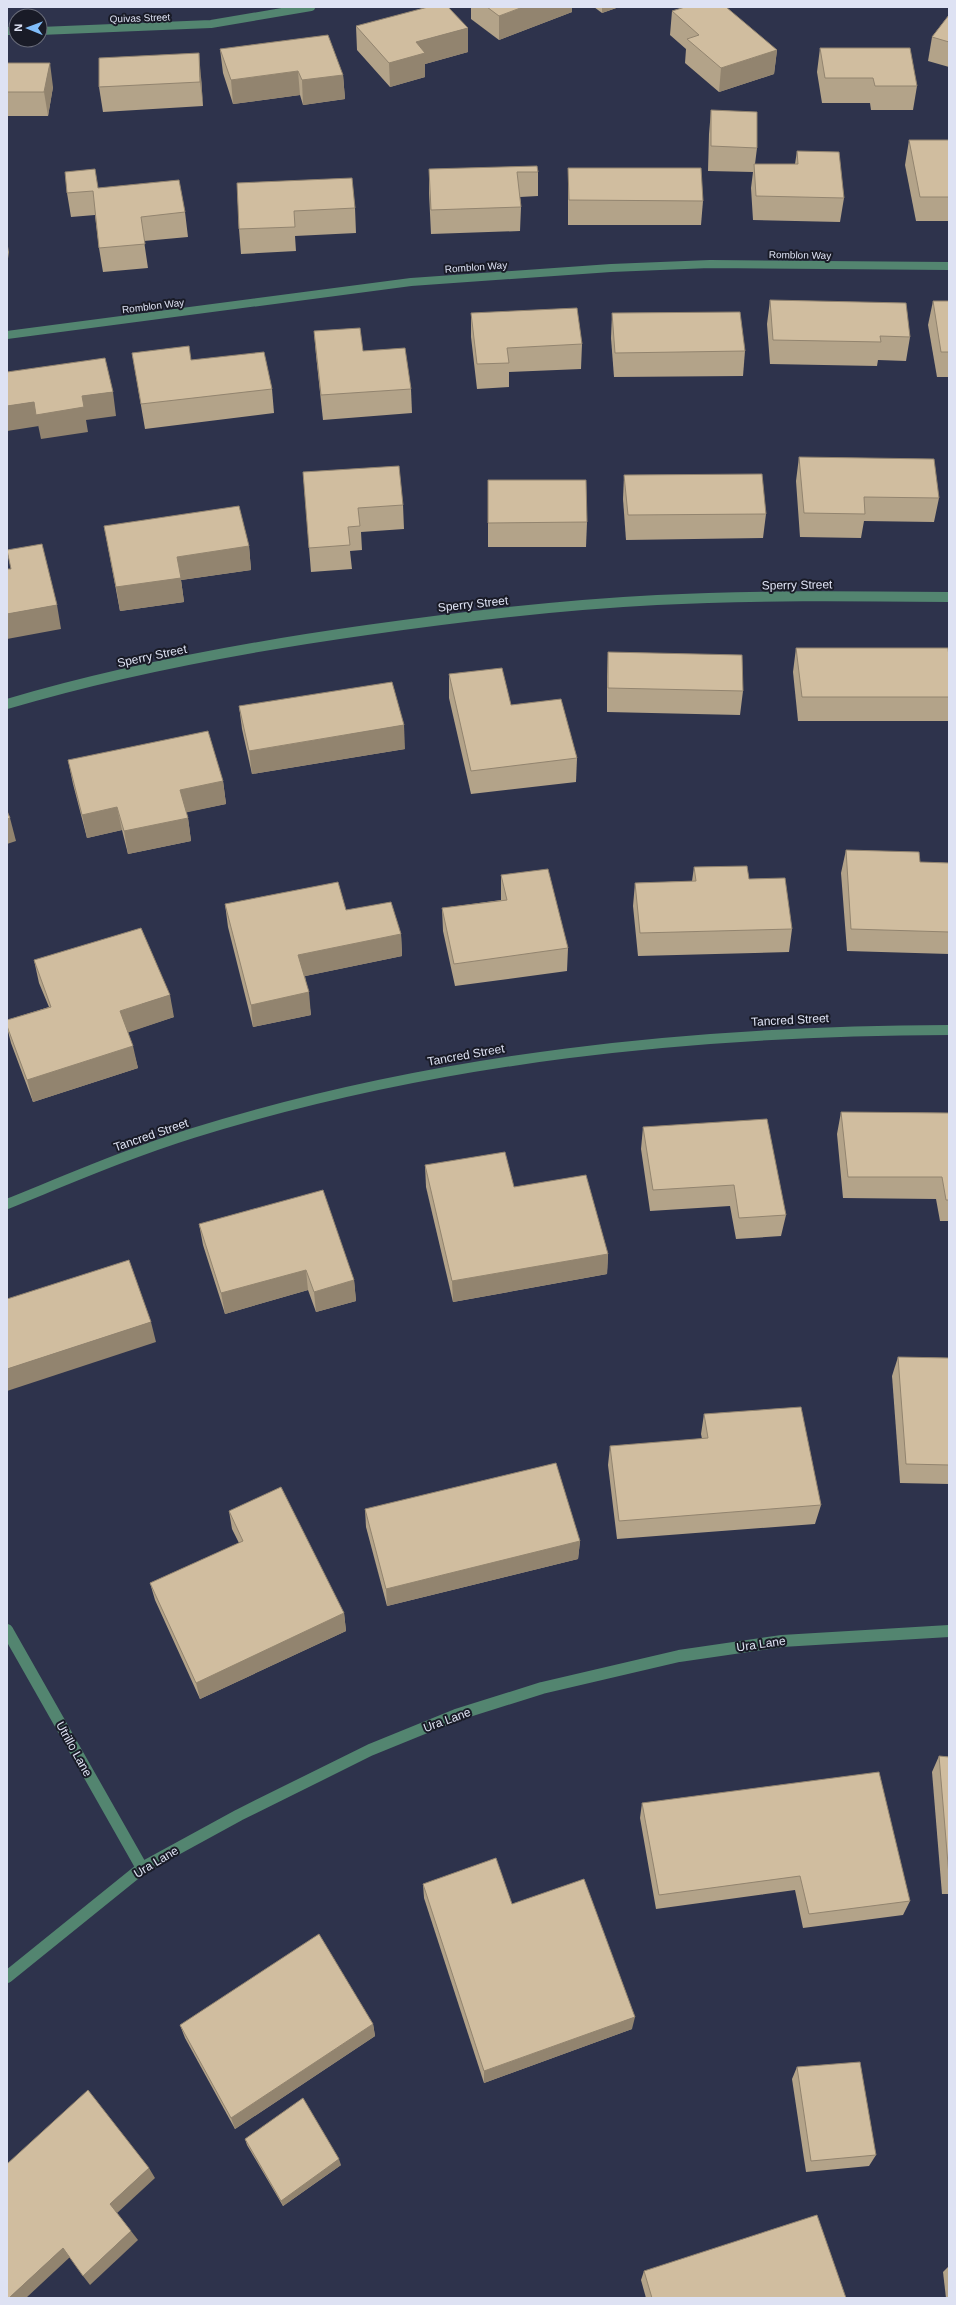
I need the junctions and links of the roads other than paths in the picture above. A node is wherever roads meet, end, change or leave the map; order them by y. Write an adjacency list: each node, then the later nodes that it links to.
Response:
1 (311, 7): 2 (street, Quivas Street)
2 (48, 31)
3 (949, 266): 4 (street, Romblon Way)
4 (7, 335)
5 (949, 597): 6 (street, Sperry Street)
6 (7, 704)
7 (949, 1030): 8 (street, Tancred Street)
8 (7, 1204)
9 (7, 1630): 11 (street, Utrillo Lane)
10 (949, 1632): 11 (street, Ura Lane)
11 (142, 1868): 12 (street, Ura Lane)
12 (7, 1976)

